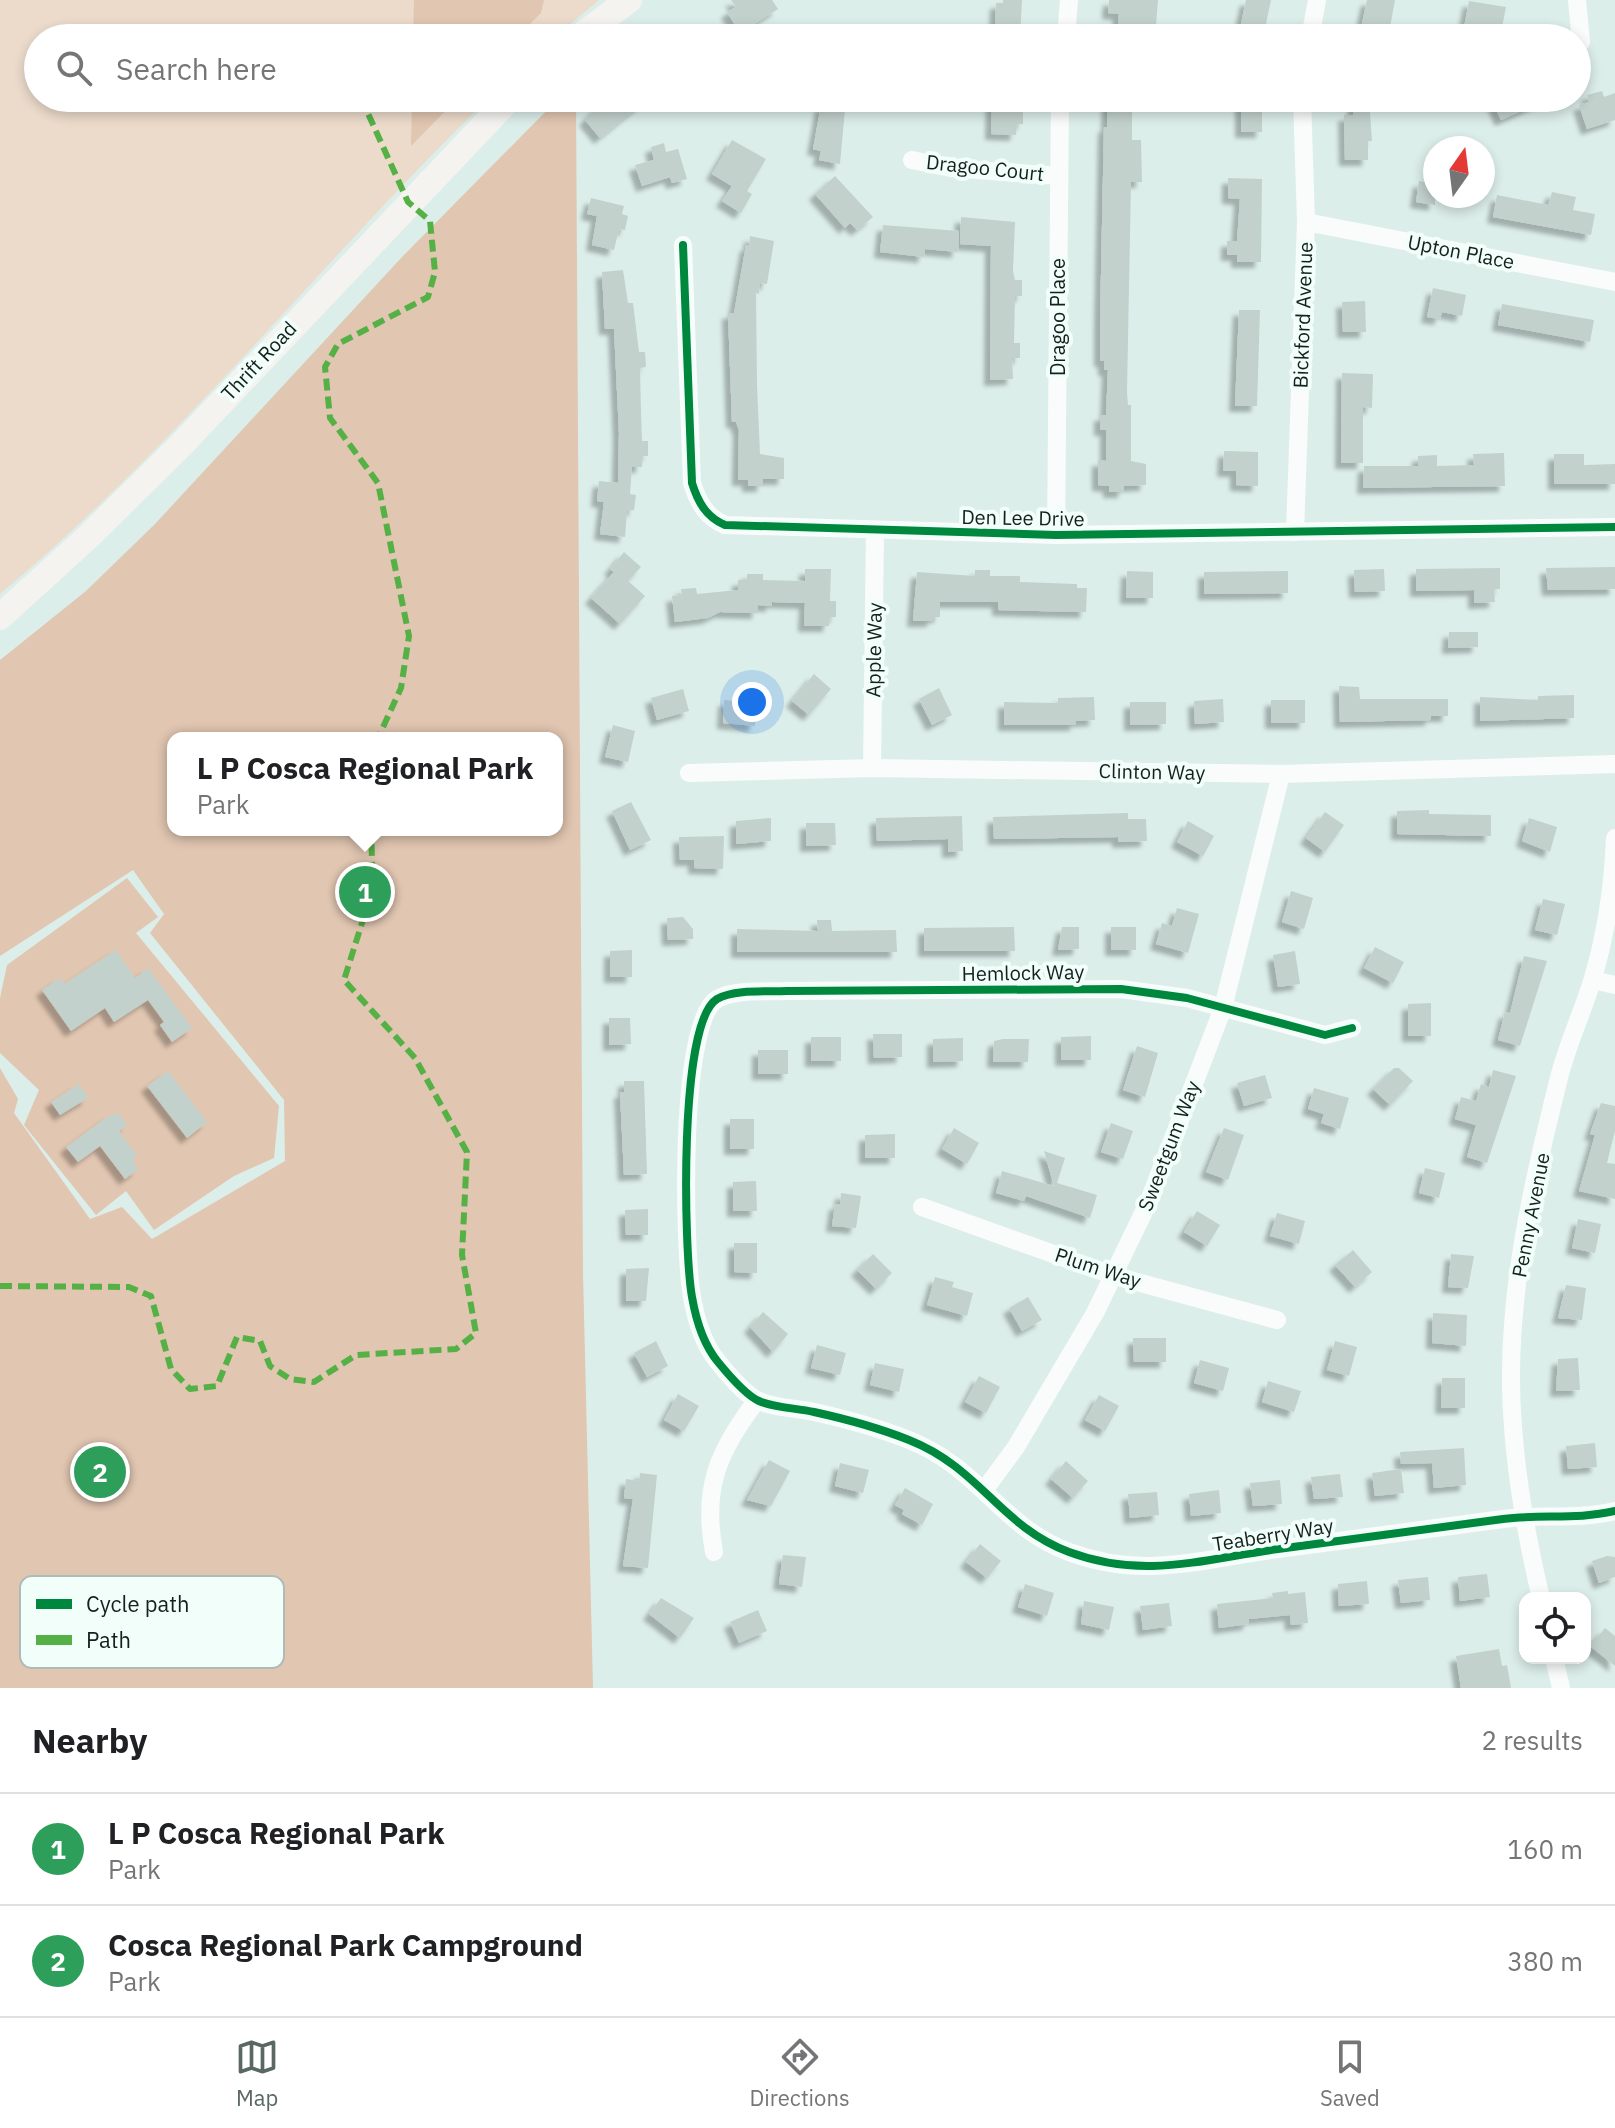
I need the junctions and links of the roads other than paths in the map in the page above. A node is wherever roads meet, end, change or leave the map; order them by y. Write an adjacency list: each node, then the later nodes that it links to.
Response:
1 (629, 0): 5 (street)
2 (1069, 0): 6 (street)
3 (1317, 0): 7 (street)
4 (1577, 0): 8 (street)
5 (597, 24)
6 (1067, 24)
7 (1313, 24)
8 (1579, 24)
9 (497, 112): 21 (street, Thrift Road)
10 (1060, 112): 13 (street, Dragoo Place)
11 (1302, 112): 14 (street, Bickford Avenue)
12 (912, 160): 13 (street, Dragoo Court)
13 (1059, 176): 20 (street, Dragoo Place)
14 (1306, 222): 16 (street, Upton Place); 19 (street, Bickford Avenue)
15 (683, 245): 18 (street, Den Lee Drive)
16 (1615, 282)
17 (1615, 527): 19 (street, Den Lee Drive)
18 (875, 531): 20 (street, Den Lee Drive); 23 (street, Apple Way)
19 (1295, 532): 20 (street, Den Lee Drive)
20 (1056, 535)
21 (5, 608)
22 (1615, 764): 25 (street, Clinton Way)
23 (872, 768): 24 (street, Clinton Way); 25 (street, Clinton Way)
24 (689, 773)
25 (1281, 774): 29 (street, Sweetgum Way)
26 (1615, 838): 27 (street, Penny Avenue)
27 (1593, 980): 28 (street); 38 (street, Penny Avenue)
28 (1615, 985)
29 (1223, 1008): 30 (street, Hemlock Way); 31 (street, Hemlock Way); 33 (street, Sweetgum Way)
30 (701, 1023): 35 (street, Teaberry Way)
31 (1352, 1028)
32 (922, 1207): 33 (street, Plum Way)
33 (1115, 1276): 34 (street, Plum Way); 36 (street, Sweetgum Way)
34 (1277, 1320)
35 (757, 1400): 36 (street, Teaberry Way); 39 (street)
36 (985, 1489): 38 (street, Teaberry Way)
37 (1615, 1511): 38 (street, Teaberry Way)
38 (1522, 1517): 40 (street, Penny Avenue)
39 (714, 1552)
40 (1540, 1592)
41 (1555, 1664): 42 (street)
42 (1561, 1688)

